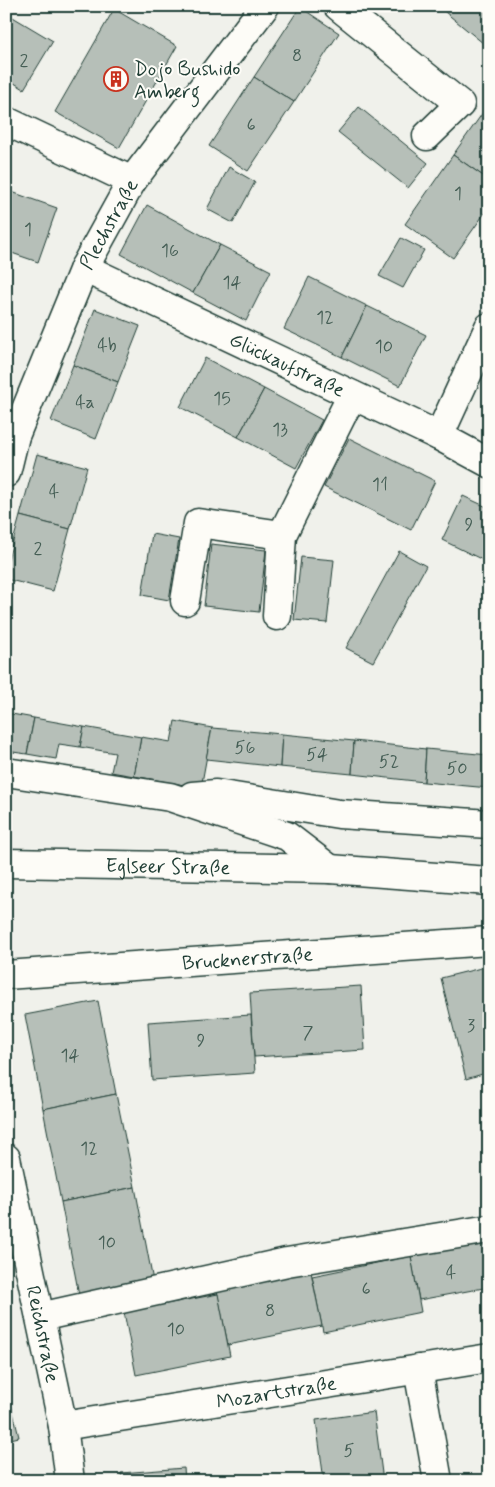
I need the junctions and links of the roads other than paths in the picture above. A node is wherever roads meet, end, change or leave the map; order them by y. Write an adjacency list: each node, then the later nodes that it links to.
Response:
1 (266, 6): 5 (street, Plechstraße)
2 (338, 6): 4 (street)
3 (6, 120): 5 (street)
4 (427, 136)
5 (132, 181): 6 (street, Plechstraße)
6 (84, 268): 8 (street, Glückaufstraße); 11 (street, Plechstraße)
7 (489, 327): 9 (street)
8 (352, 395): 9 (street, Glückaufstraße); 12 (street)
9 (439, 436): 10 (street, Glückaufstraße)
10 (489, 463)
11 (6, 473)
12 (282, 535): 13 (street); 14 (street)
13 (185, 602)
14 (276, 616)
15 (6, 772): 16 (street)
16 (170, 797): 17 (street); 19 (street)
17 (489, 824)
18 (6, 863): 19 (street, Eglseer Straße)
19 (330, 869): 20 (street, Eglseer Straße)
20 (489, 881)
21 (489, 941): 22 (street, Brucknerstraße)
22 (6, 975)
23 (6, 1158): 25 (street, Reichstraße)
24 (489, 1229): 25 (street)
25 (40, 1317): 28 (street, Reichstraße)
26 (489, 1358): 27 (street, Mozartstraße)
27 (418, 1370): 28 (street, Mozartstraße); 30 (street)
28 (63, 1426): 29 (street, Reichstraße)
29 (66, 1480)
30 (438, 1481)

